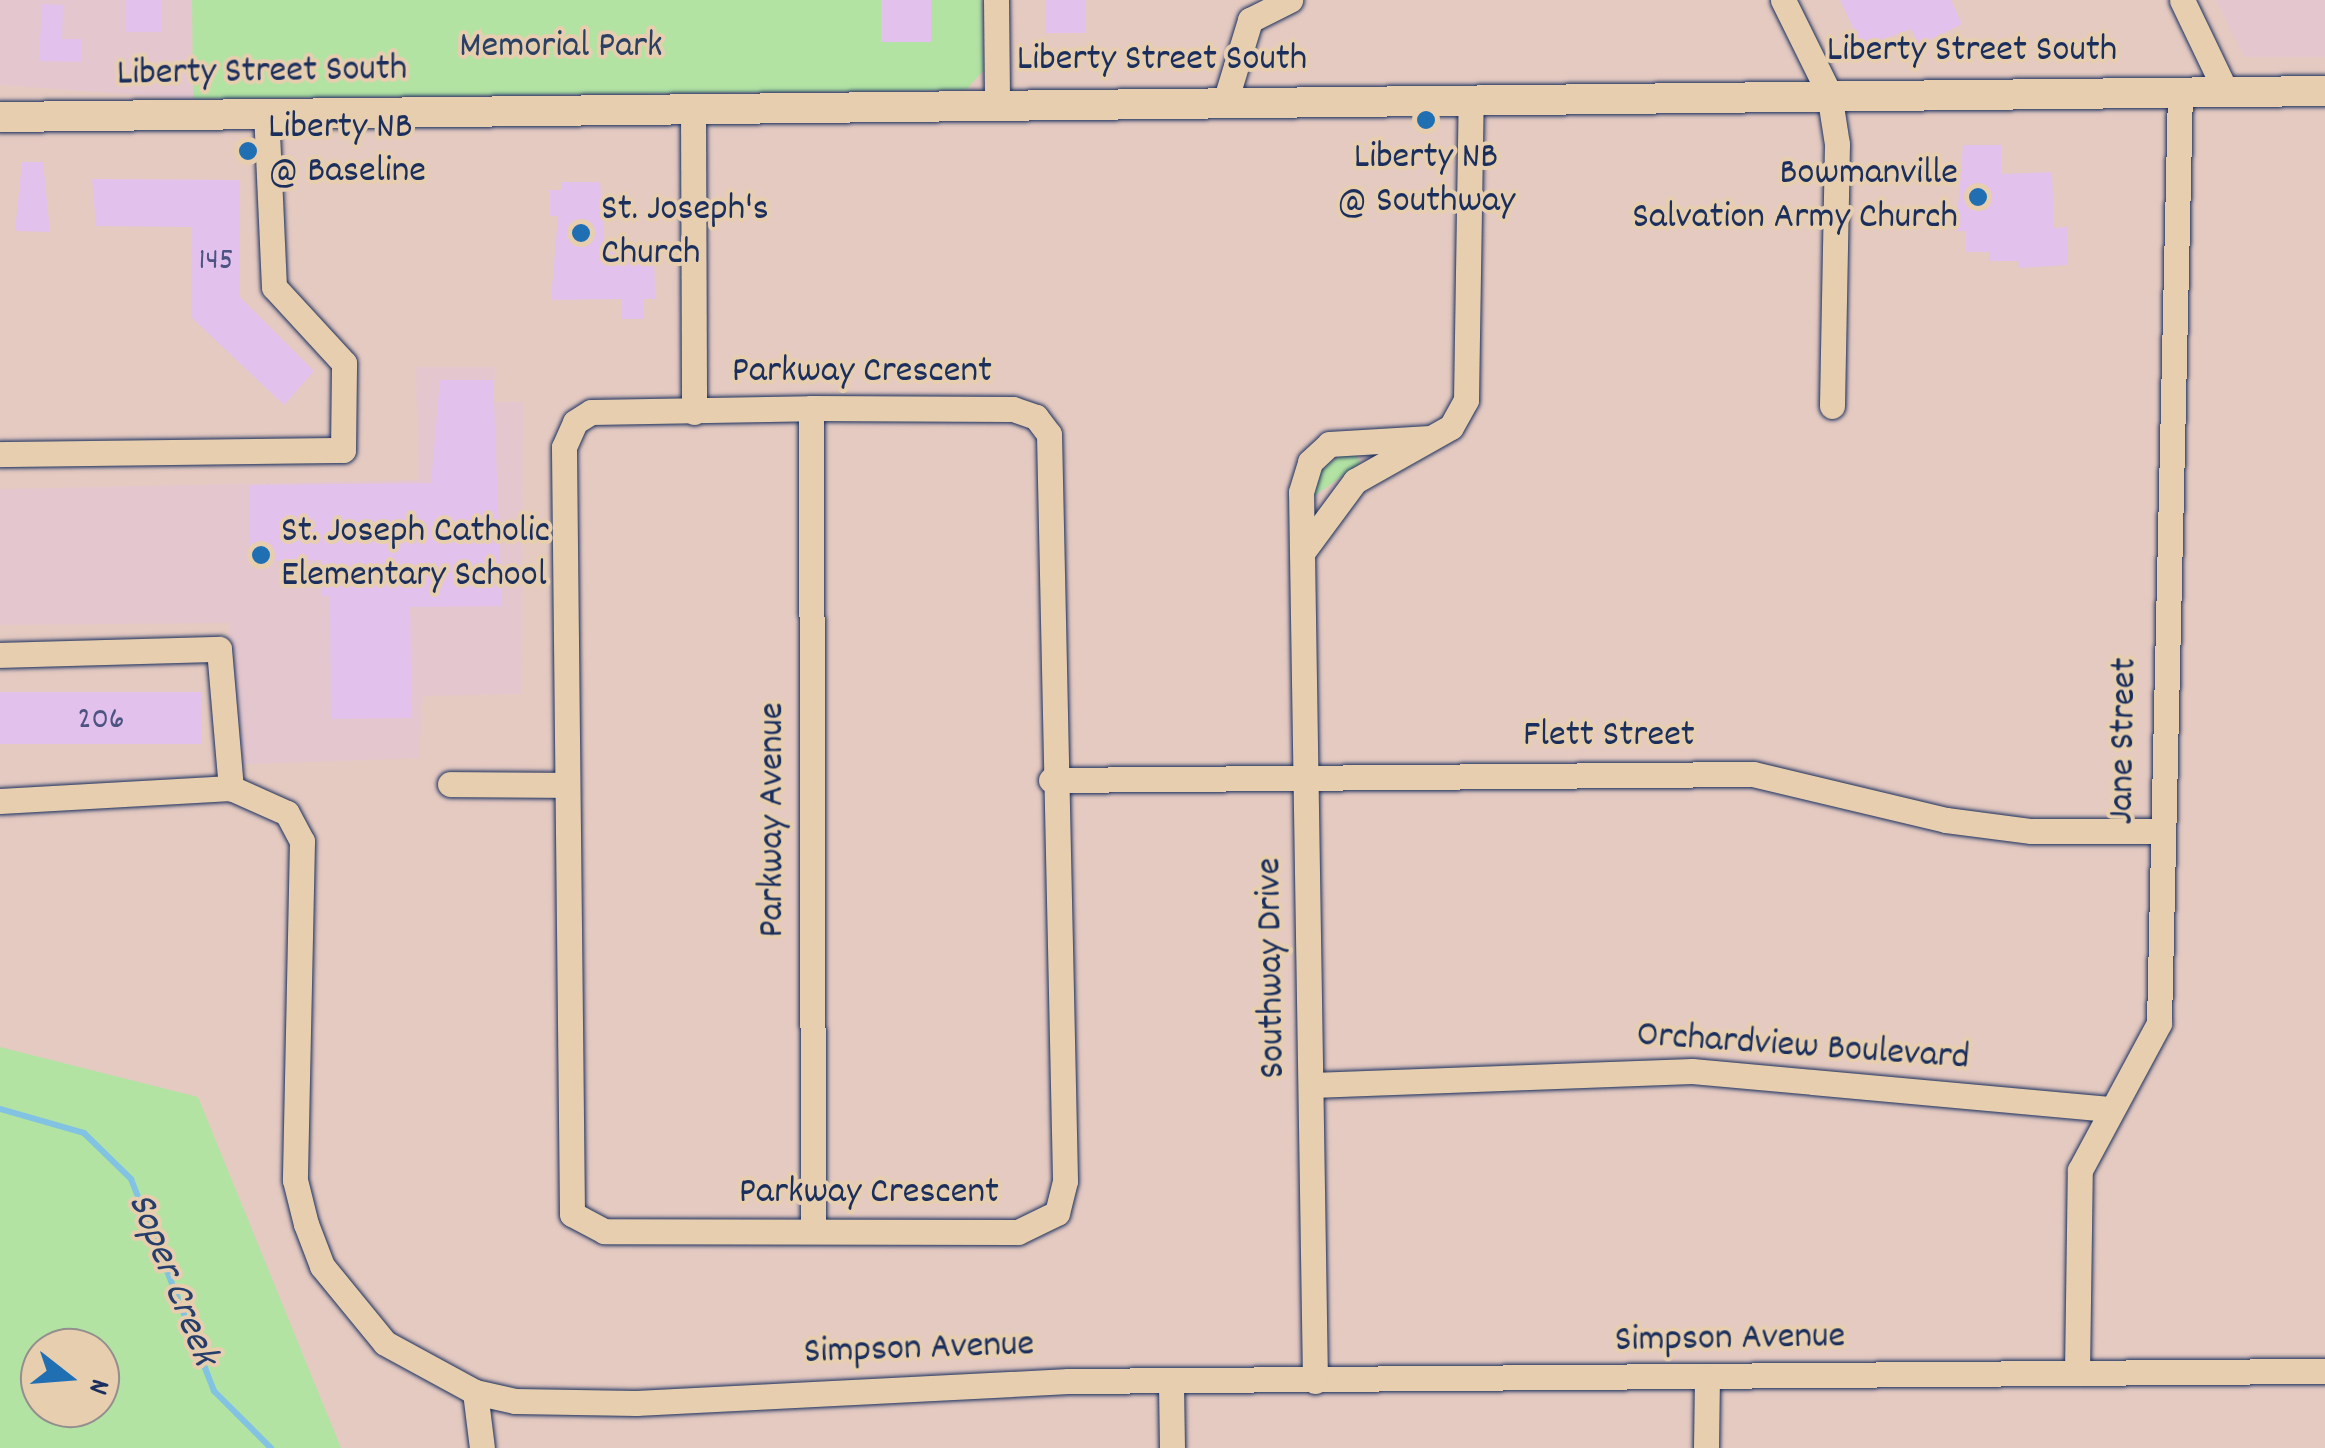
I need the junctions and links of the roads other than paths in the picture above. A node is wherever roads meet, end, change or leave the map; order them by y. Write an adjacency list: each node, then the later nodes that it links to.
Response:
1 (996, 0): 10 (street)
2 (1290, 0): 11 (street)
3 (1783, 0): 8 (street)
4 (2182, 0): 7 (street)
5 (2180, 91): 7 (main road, Liberty Street South); 8 (main road, Liberty Street South); 28 (street, Jane Street)
6 (2325, 91): 7 (main road, Liberty Street South)
7 (2226, 92)
8 (1828, 93): 9 (main road, Liberty Street South); 15 (street)
9 (1471, 98): 11 (main road, Liberty Street South); 18 (street)
10 (998, 102): 11 (main road, Liberty Street South); 12 (main road, Liberty Street South)
11 (1225, 102)
12 (693, 106): 13 (main road, Liberty Street South); 17 (street, Parkway Crescent)
13 (266, 114): 14 (main road, Liberty Street South); 19 (street)
14 (0, 117)
15 (1832, 406)
16 (811, 408): 17 (street, Parkway Crescent); 23 (street, Parkway Crescent); 31 (street, Parkway Avenue)
17 (694, 412): 25 (street, Parkway Crescent)
18 (1430, 438): 20 (street); 20 (street, Southway Drive)
19 (0, 454)
20 (1302, 554): 22 (street, Southway Drive)
21 (0, 655): 26 (street)
22 (1307, 778): 23 (street, Flett Street); 28 (street, Flett Street); 29 (street, Southway Drive)
23 (1051, 780): 31 (street, Parkway Crescent)
24 (450, 784): 25 (street)
25 (565, 784): 31 (street, Parkway Crescent)
26 (231, 788): 27 (street, Simpson Avenue); 37 (street, Simpson Avenue)
27 (0, 801)
28 (2160, 831): 30 (street, Jane Street)
29 (1312, 1085): 30 (street, Orchardview Boulevard); 35 (street, Southway Drive)
30 (2109, 1109): 33 (street, Jane Street)
31 (813, 1231)
32 (2325, 1371): 33 (street, Simpson Avenue)
33 (2077, 1373): 34 (street, Simpson Avenue)
34 (1707, 1378): 35 (street, Simpson Avenue); 40 (street)
35 (1315, 1381): 36 (street, Simpson Avenue)
36 (1170, 1384): 37 (street, Simpson Avenue); 39 (street)
37 (476, 1392): 38 (street)
38 (482, 1448)
39 (1172, 1448)
40 (1706, 1448)

